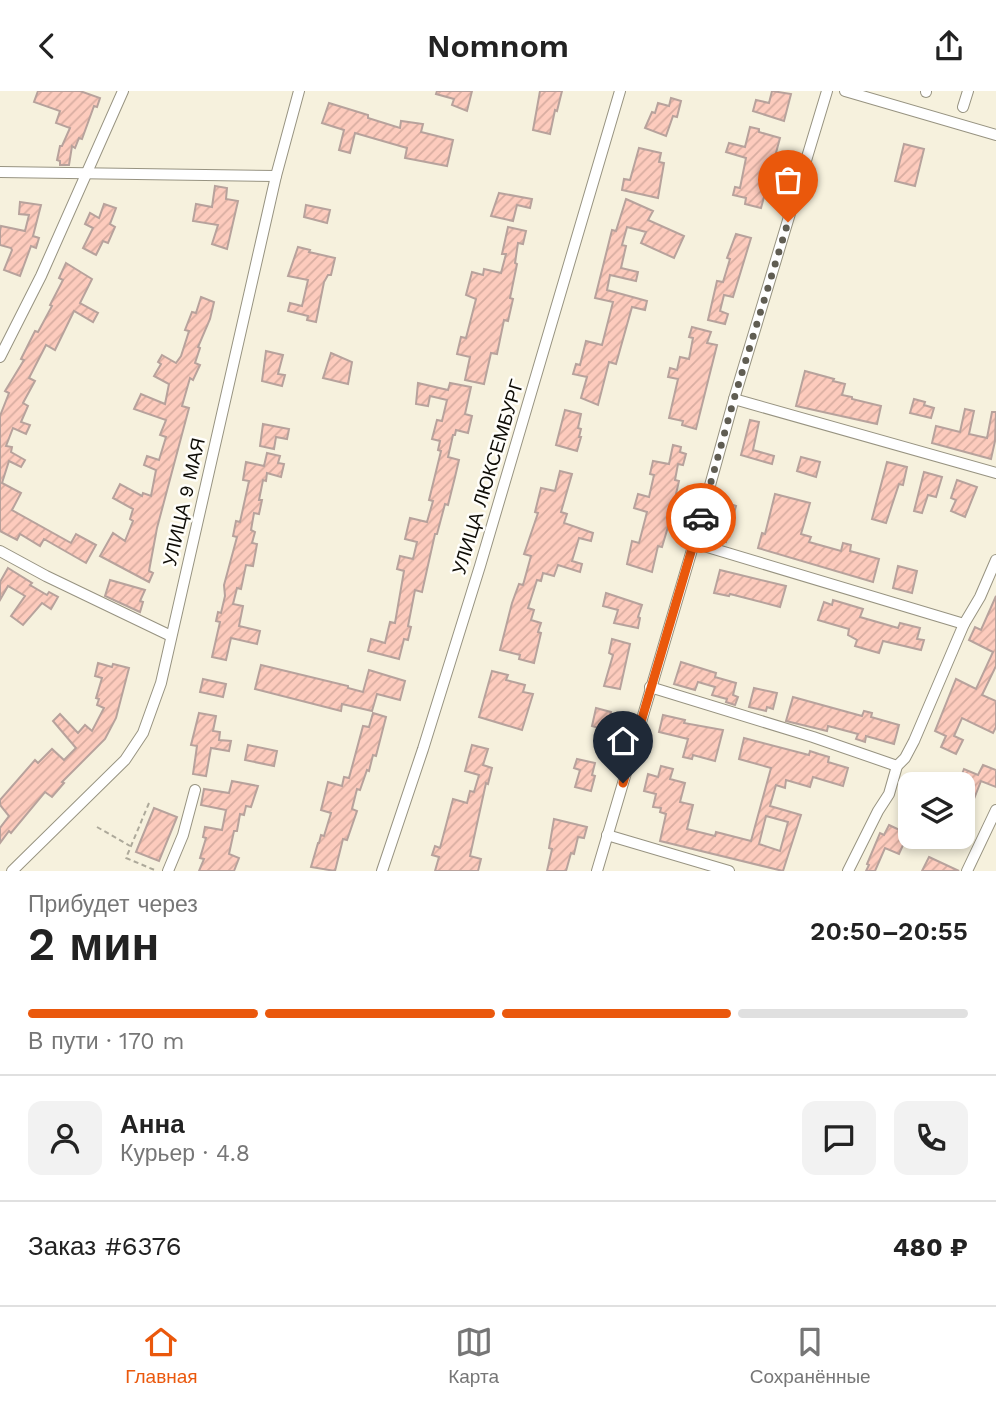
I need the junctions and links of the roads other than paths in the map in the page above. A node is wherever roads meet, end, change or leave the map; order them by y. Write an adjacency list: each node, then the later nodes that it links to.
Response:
1 (123, 91): 10 (street)
2 (299, 91): 11 (street, УЛИЦА 9 МАЯ)
3 (620, 91): 27 (street, УЛИЦА ЛЮКСЕМБУРГ)
4 (827, 91): 13 (street)
5 (845, 91): 8 (street)
6 (968, 91): 7 (street)
7 (962, 107)
8 (996, 135)
9 (0, 172): 10 (street)
10 (85, 173): 11 (street); 12 (street)
11 (276, 176): 19 (street, УЛИЦА 9 МАЯ)
12 (0, 357)
13 (734, 399): 14 (street); 15 (street)
14 (996, 473)
15 (694, 543): 18 (street); 20 (street)
16 (0, 551): 19 (street)
17 (996, 560): 18 (street)
18 (964, 624): 21 (street)
19 (171, 636): 25 (street, УЛИЦА 9 МАЯ)
20 (650, 687): 21 (street); 24 (street)
21 (897, 766): 30 (street)
22 (195, 790): 26 (street)
23 (996, 810): 31 (street)
24 (607, 835): 28 (street); 29 (street)
25 (12, 871)
26 (168, 871)
27 (382, 871)
28 (597, 871)
29 (729, 871)
30 (848, 871)
31 (967, 871)

